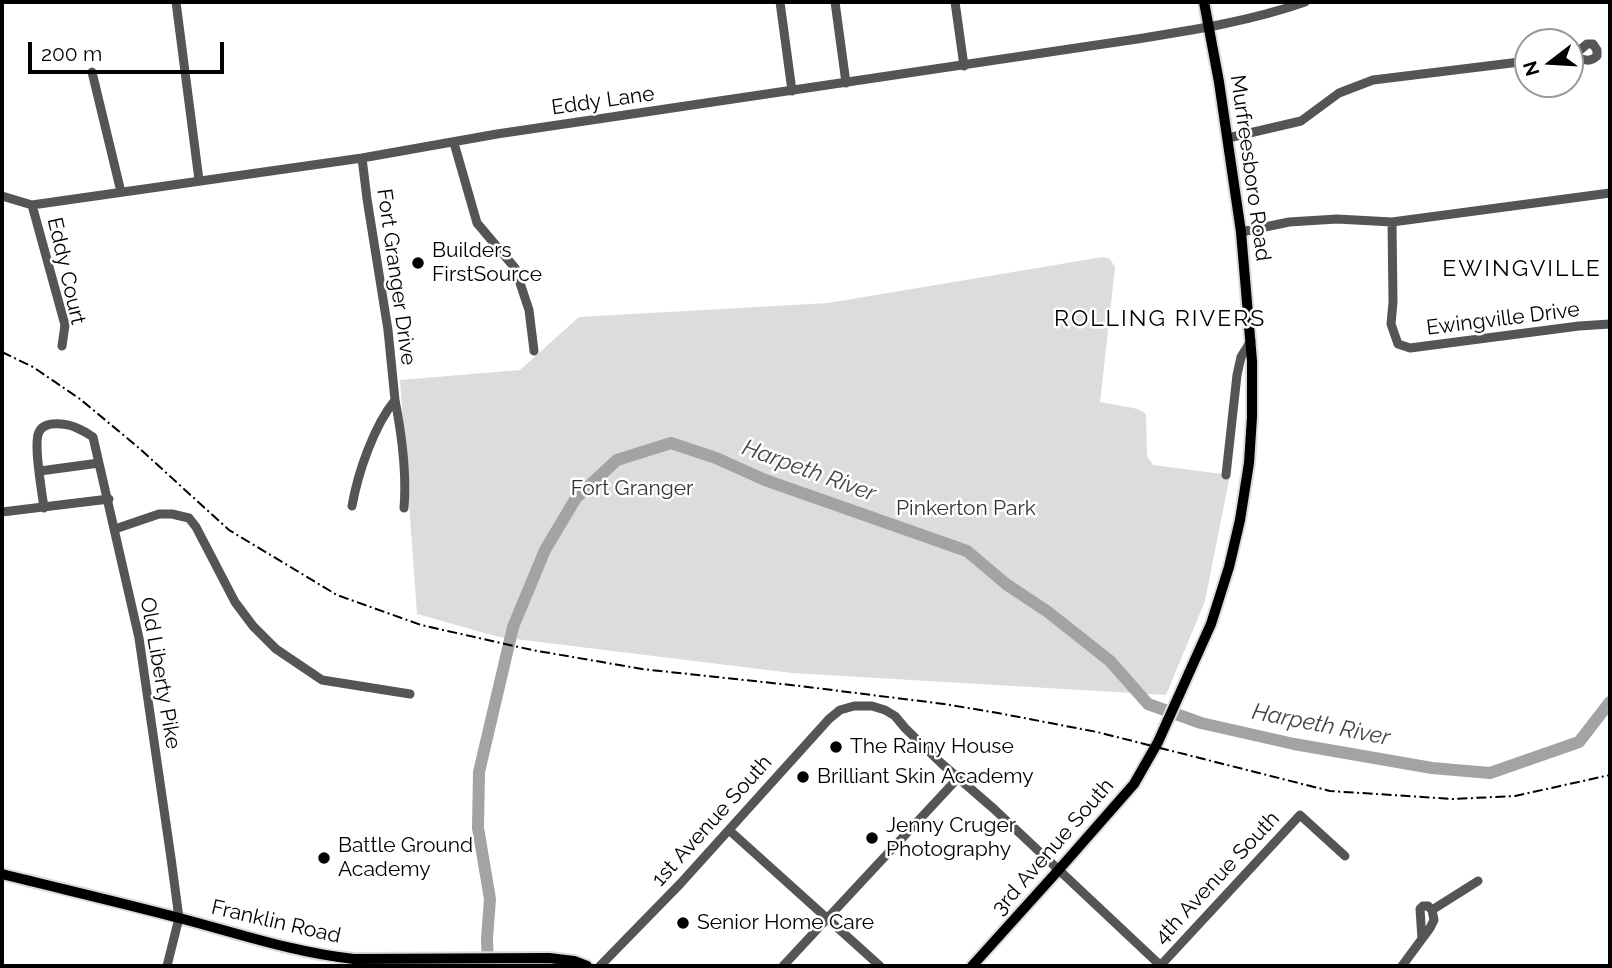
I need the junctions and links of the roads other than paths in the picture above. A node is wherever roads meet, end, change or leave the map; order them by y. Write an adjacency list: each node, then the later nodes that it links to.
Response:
1 (176, 2): 17 (street)
2 (780, 2): 13 (street)
3 (835, 2): 12 (street)
4 (956, 2): 10 (street)
5 (1204, 2): 8 (main road, Murfreesboro Road)
6 (1305, 2): 7 (street, Eddy Lane)
7 (1286, 5): 8 (street, Eddy Lane)
8 (1209, 27): 10 (street, Eddy Lane); 14 (main road, Murfreesboro Road)
9 (1514, 63): 14 (street)
10 (964, 66): 12 (street, Eddy Lane)
11 (92, 72): 18 (street)
12 (846, 83): 13 (street, Eddy Lane)
13 (792, 91): 15 (street, Eddy Lane)
14 (1228, 138): 23 (main road, Murfreesboro Road)
15 (454, 142): 16 (street, Eddy Lane); 27 (street)
16 (362, 158): 17 (street, Eddy Lane); 28 (street, Fort Granger Drive)
17 (199, 180): 18 (street, Eddy Lane)
18 (121, 192): 21 (street, Eddy Lane)
19 (1610, 193): 22 (street)
20 (2, 196): 21 (street, Eddy Lane)
21 (32, 205): 26 (street, Eddy Court)
22 (1392, 222): 23 (street); 24 (street, Ewingville Drive)
23 (1241, 232): 25 (main road, Murfreesboro Road)
24 (1610, 324)
25 (1251, 341): 31 (street, Murfreesboro Road); 39 (main road, Murfreesboro Road)
26 (62, 346)
27 (534, 351)
28 (396, 400): 33 (street); 35 (street, Fort Granger Drive)
29 (99, 463): 30 (street); 30 (street, Old Liberty Pike); 32 (street, Old Liberty Pike)
30 (40, 471): 34 (street)
31 (1226, 475)
32 (109, 499): 34 (street); 37 (street, Old Liberty Pike)
33 (352, 506)
34 (44, 508): 36 (street)
35 (404, 508)
36 (2, 512)
37 (115, 529): 38 (street); 46 (street, Old Liberty Pike)
38 (410, 694)
39 (1157, 745): 43 (main road, 3rd Avenue South)
40 (958, 778): 41 (street, 1st Avenue South); 43 (street); 47 (street)
41 (729, 830): 47 (street); 50 (street, 1st Avenue South)
42 (1345, 856): 54 (street, 4th Avenue South)
43 (1058, 871): 53 (main road, 3rd Avenue South); 54 (street)
44 (2, 874): 46 (main road, Franklin Road)
45 (1478, 881): 55 (street)
46 (179, 918): 48 (street); 49 (main road, Franklin Road)
47 (827, 919): 51 (street); 52 (street)
48 (167, 966)
49 (587, 966)
50 (600, 966)
51 (783, 966)
52 (880, 966)
53 (972, 966)
54 (1160, 966)
55 (1402, 966)

